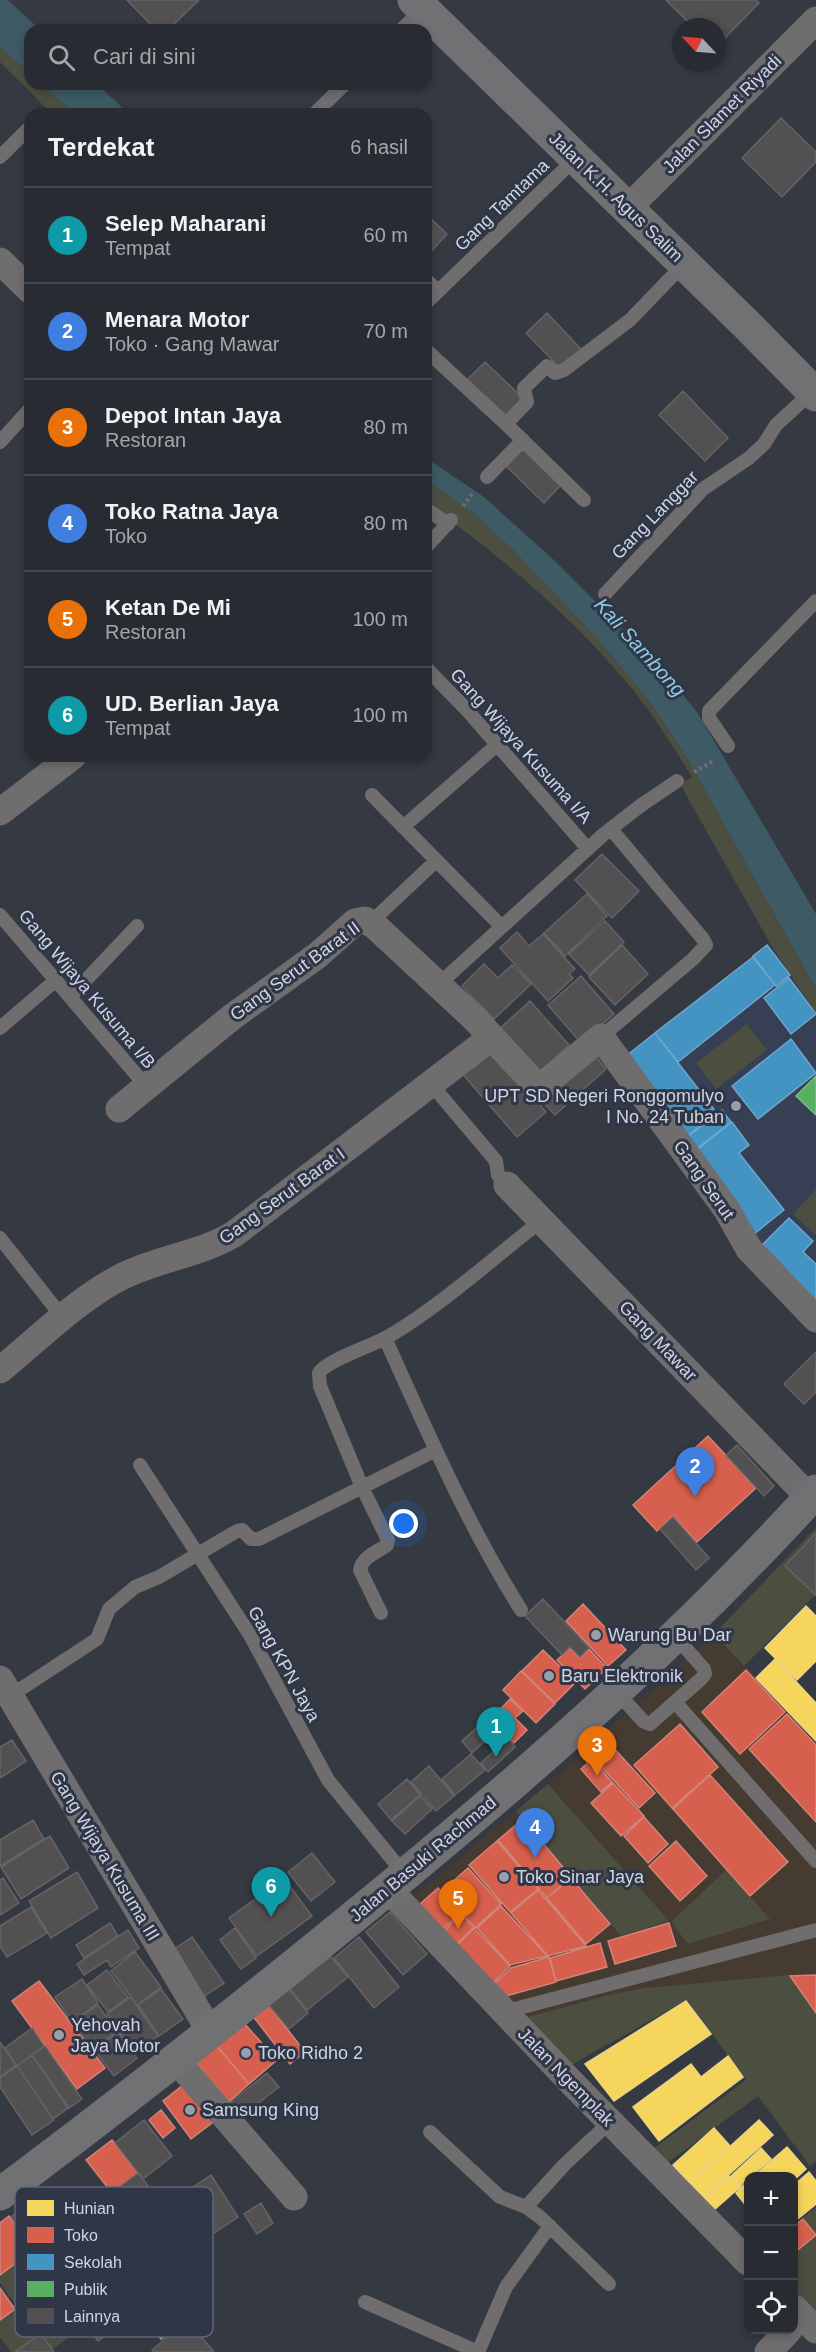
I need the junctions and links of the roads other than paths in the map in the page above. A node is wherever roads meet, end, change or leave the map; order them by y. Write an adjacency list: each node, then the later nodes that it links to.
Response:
1 (413, 13): 3 (main road, Jalan K.H. Agus Salim)
2 (816, 20): 10 (street, Jalan Slamet Riyadi)
3 (425, 24)
4 (432, 30): 9 (main road, Jalan K.H. Agus Salim)
5 (339, 90): 6 (lane)
6 (320, 108)
7 (24, 133): 8 (lane)
8 (0, 157)
9 (576, 158): 10 (main road, Jalan K.H. Agus Salim); 15 (lane, Gang Tamtama)
10 (628, 208): 12 (main road, Jalan K.H. Agus Salim)
11 (0, 261): 13 (street)
12 (684, 264): 18 (main road, Jalan K.H. Agus Salim); 20 (lane)
13 (24, 284)
14 (432, 286): 15 (lane)
15 (438, 291): 16 (lane, Gang Tamtama)
16 (432, 297)
17 (432, 356): 20 (lane)
18 (814, 394): 27 (lane, Gang Langgar)
19 (24, 416): 22 (lane)
20 (506, 424): 21 (lane)
21 (523, 440): 23 (lane); 24 (lane)
22 (0, 442)
23 (487, 477)
24 (584, 500)
25 (432, 512): 26 (lane)
26 (432, 540)
27 (605, 594)
28 (816, 601): 31 (lane)
29 (432, 674): 30 (lane, Gang Wijaya Kusuma I/A)
30 (498, 744): 36 (lane); 38 (lane, Gang Wijaya Kusuma I/A)
31 (728, 746)
32 (65, 762): 35 (street)
33 (677, 782): 37 (lane)
34 (372, 795): 36 (lane)
35 (0, 812)
36 (403, 827): 39 (lane)
37 (611, 829): 38 (lane); 49 (lane)
38 (588, 849): 43 (lane)
39 (436, 861): 41 (lane); 43 (lane)
40 (0, 915): 44 (lane, Gang Wijaya Kusuma I/B)
41 (370, 922): 45 (street, Gang Serut Barat II); 51 (street, Gang Serut Barat II)
42 (137, 926): 46 (lane)
43 (502, 927): 45 (lane)
44 (56, 980): 46 (lane, Gang Wijaya Kusuma I/B); 47 (lane)
45 (439, 984): 48 (street, Gang Serut Barat II)
46 (70, 997): 51 (lane, Gang Wijaya Kusuma I/B)
47 (0, 1028)
48 (492, 1037): 49 (street); 50 (street, Gang Serut Barat I)
49 (601, 1037): 57 (street, Gang Serut)
50 (431, 1084): 53 (lane); 56 (street, Gang Serut Barat I)
51 (146, 1086): 52 (street, Gang Serut Barat II)
52 (119, 1109)
53 (507, 1185): 54 (street, Gang Mawar)
54 (541, 1221): 58 (lane); 63 (street, Gang Mawar)
55 (0, 1238): 56 (lane)
56 (63, 1318): 59 (street, Gang Serut Barat I)
57 (816, 1319)
58 (385, 1338): 60 (lane); 62 (lane)
59 (0, 1370)
60 (436, 1450): 62 (lane); 65 (lane)
61 (140, 1465): 64 (lane, Gang KPN Jaya)
62 (362, 1487): 64 (lane); 66 (lane)
63 (813, 1495): 67 (main road, Jalan Basuki Rachmad)
64 (197, 1554): 68 (lane); 72 (lane, Gang KPN Jaya)
65 (522, 1610)
66 (381, 1613)
67 (675, 1636): 69 (main road, Jalan Basuki Rachmad); 70 (lane)
68 (5, 1688): 75 (street, Gang Wijaya Kusuma III)
69 (616, 1691): 70 (lane); 72 (main road, Jalan Basuki Rachmad)
70 (675, 1702): 71 (lane)
71 (816, 1861)
72 (396, 1882): 74 (street, Jalan Ngemplak); 75 (main road, Jalan Basuki Rachmad)
73 (816, 1930): 74 (lane)
74 (503, 2012): 77 (street, Jalan Ngemplak)
75 (211, 2033): 76 (main road, Jalan Basuki Rachmad)
76 (176, 2060): 79 (main road, Jalan Basuki Rachmad); 80 (street)
77 (610, 2122): 81 (lane); 83 (street, Jalan Ngemplak)
78 (430, 2132): 81 (lane)
79 (2, 2189)
80 (294, 2197)
81 (526, 2207): 82 (lane)
82 (550, 2226): 84 (lane); 87 (lane)
83 (744, 2258)
84 (609, 2284)
85 (364, 2302): 87 (lane)
86 (799, 2321): 88 (street)
87 (478, 2352)
88 (768, 2352)

